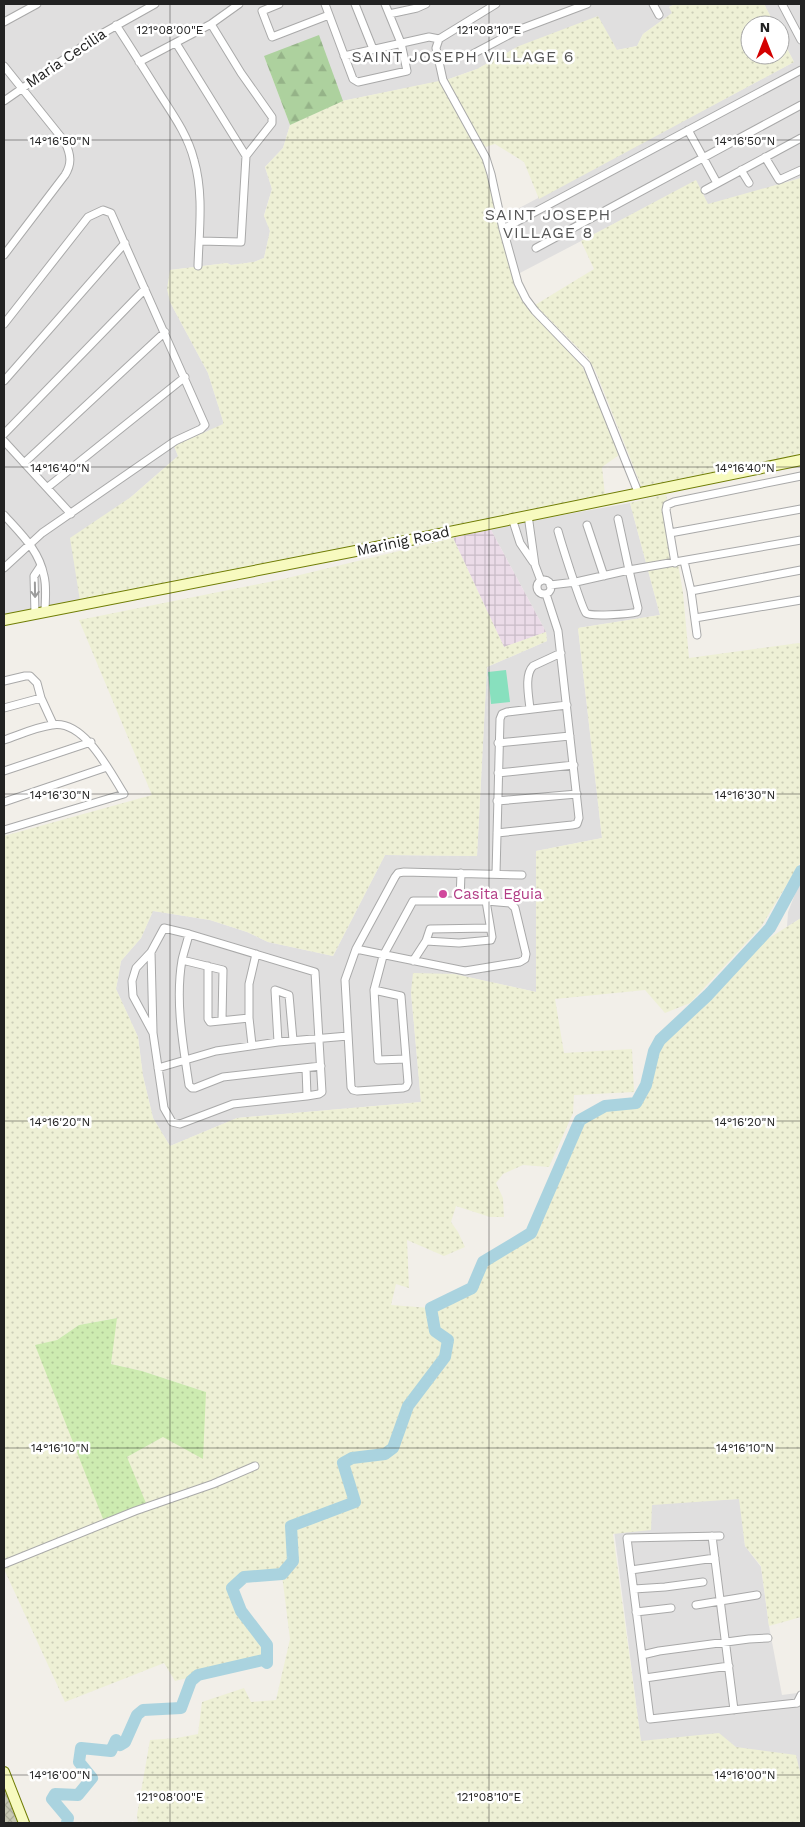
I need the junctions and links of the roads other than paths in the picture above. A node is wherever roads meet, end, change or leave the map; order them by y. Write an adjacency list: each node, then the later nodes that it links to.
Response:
1 (38, 4): 17 (street)
2 (155, 4): 19 (street, Maria Cecilia)
3 (239, 4): 18 (street)
4 (279, 4): 16 (street)
5 (324, 4): 16 (street)
6 (355, 4): 24 (street)
7 (385, 4): 14 (street)
8 (426, 4): 13 (street)
9 (496, 4): 20 (street)
10 (587, 4): 26 (street)
11 (653, 4): 15 (street)
12 (782, 4): 21 (street)
13 (416, 6): 14 (street)
14 (389, 14): 22 (street)
15 (659, 15)
16 (329, 16): 25 (street)
17 (4, 22)
18 (211, 24): 23 (street); 35 (street)
19 (116, 25): 27 (street); 30 (street, Maria Cecilia)
20 (439, 39): 22 (street); 43 (street)
21 (801, 40)
22 (401, 43): 24 (street); 25 (street)
23 (176, 44): 27 (street); 35 (street)
24 (373, 50): 25 (street)
25 (344, 56)
26 (469, 56)
27 (139, 62): 44 (street)
28 (4, 66): 30 (street)
29 (801, 70): 33 (street)
30 (21, 88): 31 (street, Maria Cecilia); 47 (street)
31 (4, 101)
32 (801, 105): 37 (street)
33 (688, 130): 37 (street); 43 (street)
34 (801, 138): 36 (street)
35 (246, 156): 44 (street)
36 (765, 157): 38 (street); 39 (street)
37 (703, 158): 41 (street); 46 (street)
38 (741, 170): 40 (street); 41 (street)
39 (801, 170)
40 (749, 183)
41 (717, 184): 42 (street)
42 (705, 190)
43 (503, 229): 60 (street)
44 (199, 241): 48 (street)
45 (124, 243): 49 (street); 50 (street); 53 (street)
46 (536, 248)
47 (4, 255)
48 (198, 266)
49 (145, 289): 51 (street); 54 (street)
50 (4, 324)
51 (165, 332): 52 (street); 57 (street)
52 (185, 377): 59 (street); 62 (street)
53 (4, 381)
54 (4, 434)
55 (4, 441): 57 (street)
56 (801, 460): 60 (street, Marinig Road)
57 (24, 463): 59 (street)
58 (801, 476): 69 (street)
59 (48, 488): 62 (street)
60 (638, 492): 64 (street, Marinig Road)
61 (801, 509): 69 (street)
62 (71, 514): 71 (street)
63 (4, 515): 71 (street)
64 (528, 515): 65 (street, Marinig Road); 74 (street)
65 (512, 518): 74 (street); 85 (street, Marinig Road)
66 (618, 519): 76 (street)
67 (587, 525): 78 (street)
68 (558, 531): 80 (street)
69 (670, 534): 73 (street)
70 (801, 540): 72 (street)
71 (30, 543): 75 (street); 85 (street)
72 (684, 561): 73 (street); 82 (street)
73 (675, 563): 76 (street)
74 (535, 565): 79 (street)
75 (4, 568)
76 (629, 570): 78 (street); 80 (street)
77 (801, 570): 82 (street)
78 (604, 576): 80 (street)
79 (541, 582): 81 (street); 83 (street)
80 (576, 582): 81 (street)
81 (550, 585): 83 (street)
82 (691, 591): 86 (street)
83 (546, 594): 89 (street)
84 (801, 600): 86 (street)
85 (40, 613): 87 (street, Marinig Road)
86 (695, 618): 88 (street)
87 (4, 620)
88 (697, 635)
89 (561, 653): 92 (street); 94 (street)
90 (4, 681): 91 (street)
91 (41, 698): 93 (street); 95 (street)
92 (567, 705): 94 (street); 96 (street)
93 (4, 708)
94 (530, 709): 99 (street)
95 (53, 724): 97 (street); 98 (street)
96 (570, 736): 99 (street); 100 (street)
97 (4, 740)
98 (91, 742): 101 (street); 102 (street)
99 (498, 743): 103 (street)
100 (574, 765): 103 (street); 104 (street)
101 (107, 767): 106 (street); 107 (street)
102 (4, 771)
103 (498, 773): 105 (street)
104 (577, 794): 105 (street); 108 (street)
105 (497, 801): 108 (street)
106 (4, 802)
107 (4, 830)
108 (497, 833): 110 (street)
109 (461, 873): 110 (street); 112 (street); 117 (street)
110 (496, 874): 111 (street)
111 (522, 875)
112 (460, 900): 113 (street); 120 (street)
113 (486, 901): 114 (street); 122 (street)
114 (490, 928): 116 (street); 116 (street)
115 (189, 934): 118 (street); 119 (street); 121 (street)
116 (426, 940): 122 (street)
117 (356, 949): 120 (street); 128 (street)
118 (151, 952): 127 (street); 127 (street)
119 (256, 954): 125 (street); 129 (street)
120 (383, 956): 122 (street); 124 (street)
121 (182, 960): 123 (street); 134 (street)
122 (413, 961)
123 (208, 966): 126 (street); 126 (street)
124 (374, 990): 133 (street); 133 (street)
125 (249, 1018): 126 (street); 132 (street)
126 (222, 1020)
127 (153, 1033): 136 (street)
128 (348, 1036): 129 (street); 133 (street)
129 (318, 1039): 130 (street); 135 (street)
130 (293, 1040): 131 (street); 131 (street)
131 (278, 1042): 132 (street)
132 (252, 1045): 134 (street)
133 (406, 1059)
134 (186, 1061): 136 (street); 137 (street)
135 (321, 1066): 137 (street); 138 (street)
136 (158, 1068): 138 (street)
137 (306, 1068): 138 (street)
138 (307, 1096)
139 (255, 1466): 143 (street)
140 (712, 1536): 141 (street); 142 (street); 144 (street)
141 (720, 1536)
142 (715, 1558): 144 (street); 148 (street)
143 (4, 1564)
144 (632, 1570): 146 (street)
145 (703, 1582): 146 (street)
146 (634, 1589): 151 (street)
147 (757, 1595): 148 (street)
148 (720, 1600): 149 (street); 153 (street)
149 (696, 1605)
150 (671, 1608): 151 (street)
151 (636, 1612): 154 (street)
152 (768, 1638): 153 (street)
153 (726, 1643): 154 (street); 155 (street)
154 (642, 1656): 156 (street)
155 (729, 1666): 156 (street); 159 (street)
156 (645, 1678): 159 (street)
157 (801, 1695): 158 (street)
158 (799, 1706): 159 (street)
159 (734, 1710)
160 (4, 1772): 161 (street)
161 (24, 1823)

